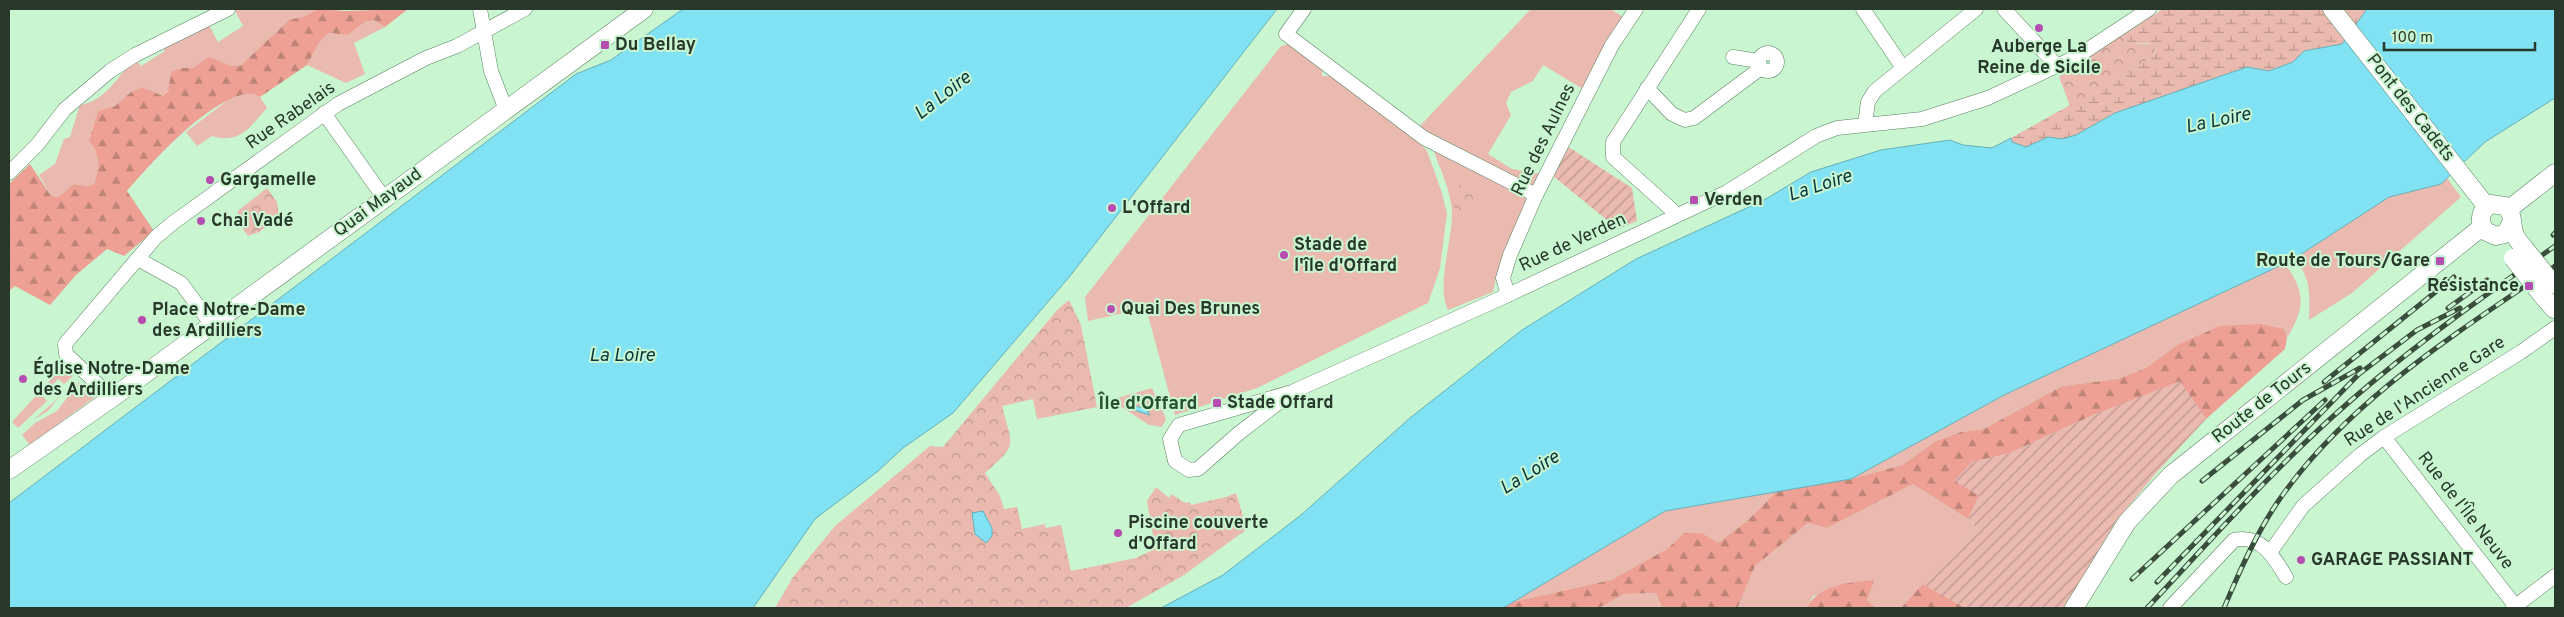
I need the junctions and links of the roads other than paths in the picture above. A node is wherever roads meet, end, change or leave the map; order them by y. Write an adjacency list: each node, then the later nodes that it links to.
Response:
1 (228, 9): 21 (street)
2 (480, 9): 13 (street)
3 (525, 9): 13 (street, Rue Rabelais)
4 (644, 9): 18 (main road, Quai Mayaud)
5 (1304, 9): 23 (street)
6 (1636, 9): 23 (street, Rue des Aulnes)
7 (1699, 9): 17 (street)
8 (1863, 9): 16 (street)
9 (1976, 9): 16 (street)
10 (2004, 9): 15 (street)
11 (2149, 9): 15 (street, Rue de Verden)
12 (2332, 9): 25 (main road, Pont des Cadets)
13 (484, 31): 18 (street); 19 (street, Rue Rabelais)
14 (1733, 57): 17 (street)
15 (2057, 66): 20 (street, Rue de Verden)
16 (1903, 68): 20 (street)
17 (1647, 88): 26 (street)
18 (506, 110): 24 (main road, Quai Mayaud)
19 (324, 114): 24 (street); 30 (street, Rue Rabelais)
20 (1865, 124): 26 (street, Rue de Verden)
21 (9, 172)
22 (2555, 173): 27 (main road)
23 (1536, 195): 32 (street, Rue des Aulnes)
24 (384, 198): 34 (main road, Quai Mayaud)
25 (2487, 207): 27 (main road); 28 (main road)
26 (1675, 216): 32 (street, Rue de Verden)
27 (2510, 216): 28 (main road); 29 (main road)
28 (2489, 232): 29 (main road); 42 (main road, Route de Tours)
29 (2519, 253): 31 (main road, bridge)
30 (138, 260): 34 (street); 36 (street, Rue Rabelais)
31 (2550, 288): 33 (main road)
32 (1508, 295): 35 (street, Rue de Verden)
33 (2553, 318): 37 (street, Rue de l'Ancienne Gare)
34 (212, 325): 36 (main road, Quai Mayaud)
35 (1292, 392): 35 (street)
36 (112, 398): 38 (main road, Quai Mayaud)
37 (2384, 437): 39 (street, Rue de l'Ancienne Gare); 44 (street, Rue de l'Île Neuve)
38 (9, 470)
39 (2270, 551): 41 (street); 43 (street)
40 (2555, 576): 44 (street)
41 (2286, 577)
42 (2074, 608)
43 (2170, 608)
44 (2515, 608)

